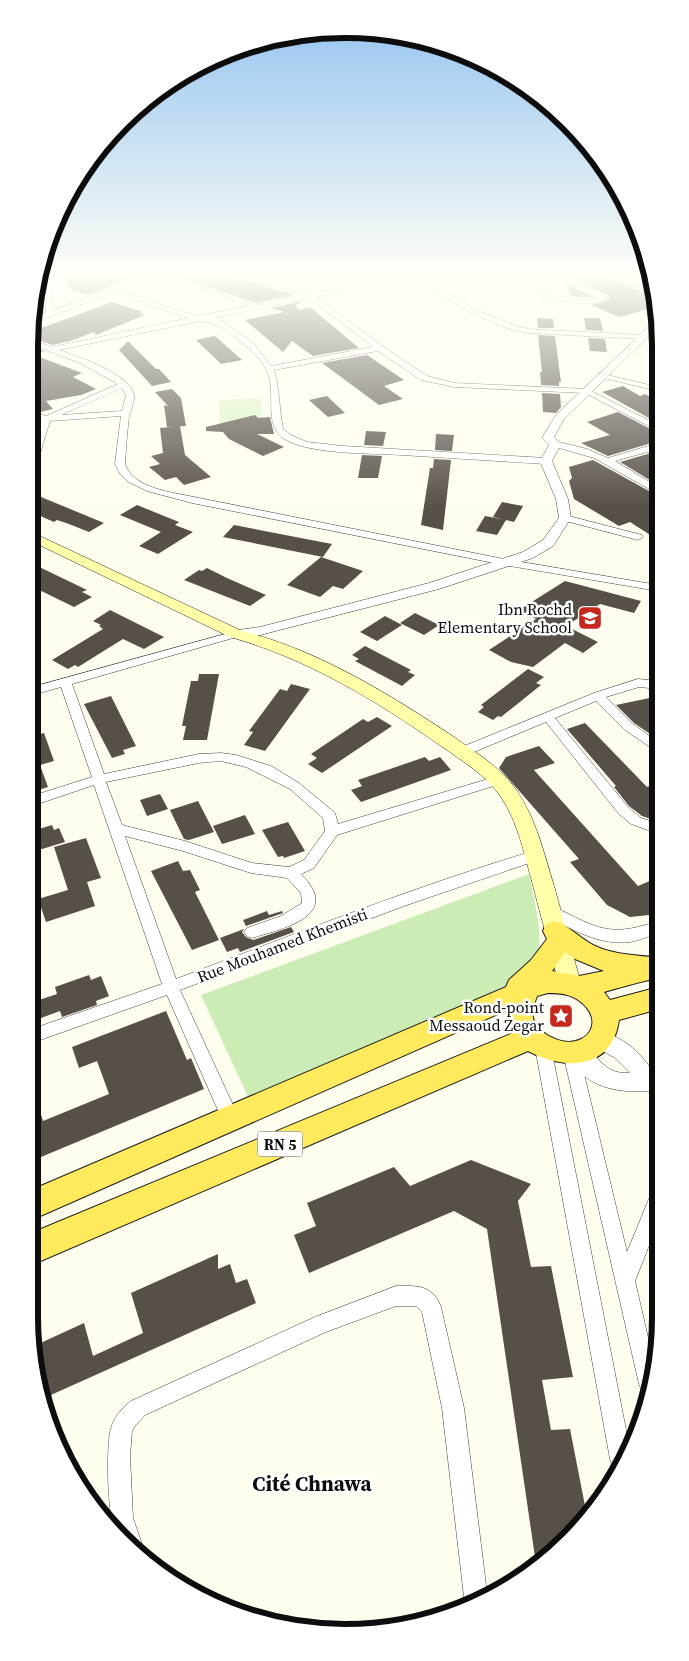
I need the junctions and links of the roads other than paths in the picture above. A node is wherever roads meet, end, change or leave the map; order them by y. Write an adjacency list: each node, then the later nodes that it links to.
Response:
1 (61, 354): 8 (street)
2 (257, 354): 6 (street)
3 (350, 354): 6 (street)
4 (387, 354): 10 (street)
5 (625, 354): 7 (street)
6 (269, 369): 18 (street)
7 (602, 375): 9 (street); 10 (street)
8 (124, 384): 11 (street); 13 (street)
9 (652, 388)
10 (587, 392): 14 (street); 16 (street)
11 (125, 413): 13 (street); 25 (street)
12 (38, 416): 13 (street)
13 (46, 420): 15 (street)
14 (652, 425)
15 (38, 435)
16 (554, 444): 18 (street); 19 (street)
17 (652, 448): 19 (street)
18 (546, 460): 21 (street)
19 (607, 461): 20 (street)
20 (652, 487)
21 (564, 518): 23 (street); 25 (street)
22 (38, 524): 28 (main road)
23 (638, 537)
24 (38, 539): 27 (main road)
25 (504, 562): 26 (street); 28 (street)
26 (652, 587)
27 (236, 634): 28 (main road); 29 (street)
28 (265, 637): 35 (main road)
29 (65, 682): 31 (street); 36 (street)
30 (652, 684): 32 (street)
31 (38, 687)
32 (598, 696): 33 (street); 34 (street)
33 (548, 717): 35 (street); 39 (street)
34 (652, 744)
35 (462, 752): 37 (main road)
36 (99, 780): 38 (street); 40 (street); 41 (street)
37 (498, 780): 41 (street); 42 (main road)
38 (38, 799)
39 (652, 827)
40 (117, 829): 43 (street); 50 (street)
41 (332, 831): 43 (street)
42 (536, 855): 44 (main road); 50 (street, Rue Mouhamed Khemisti)
43 (292, 873): 46 (street)
44 (555, 929): 45 (street); 47 (main road); 49 (main road); 53 (main road)
45 (652, 929)
46 (252, 932)
47 (652, 967)
48 (652, 969): 49 (main road)
49 (575, 985): 51 (main road); 54 (main road)
50 (171, 987): 55 (street, Rue Mouhamed Khemisti); 61 (street)
51 (528, 989): 53 (main road, RN 5); 57 (main road)
52 (652, 1000): 54 (main road)
53 (491, 1005): 61 (main road, RN 5)
54 (607, 1012): 56 (main road)
55 (38, 1034)
56 (600, 1039): 58 (main road); 59 (street)
57 (537, 1042): 58 (main road); 64 (main road, RN 5); 67 (street)
58 (574, 1052): 60 (street); 65 (street)
59 (652, 1079)
60 (652, 1081)
61 (230, 1118): 62 (main road, RN 5)
62 (38, 1202)
63 (652, 1214): 65 (street)
64 (38, 1246)
65 (625, 1281): 66 (street)
66 (646, 1373)
67 (620, 1453)
68 (128, 1535): 69 (street)
69 (476, 1594)

